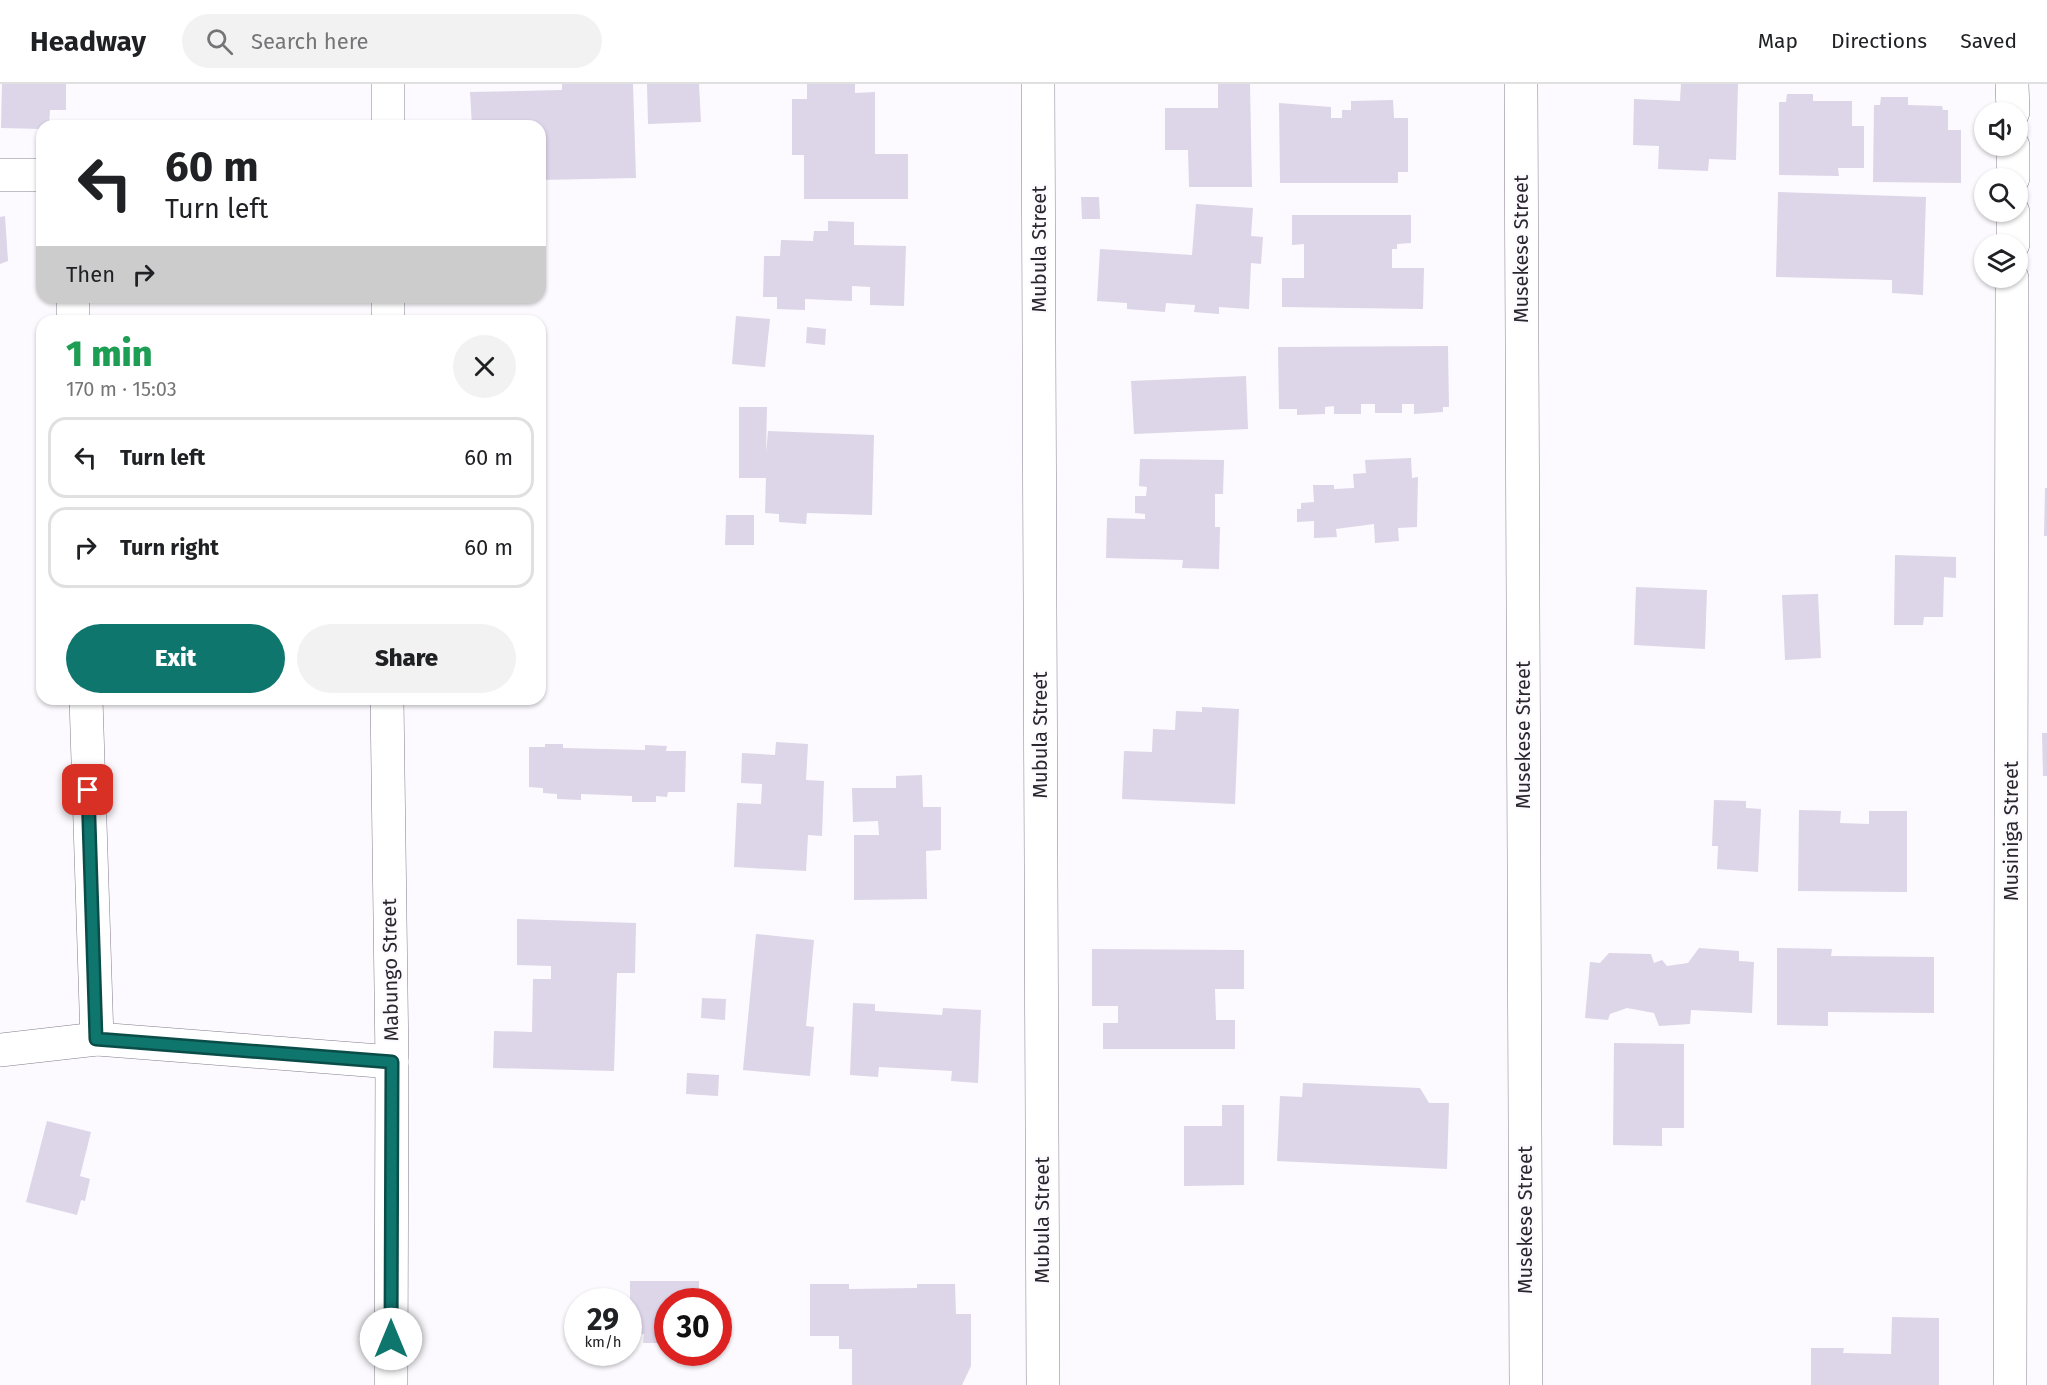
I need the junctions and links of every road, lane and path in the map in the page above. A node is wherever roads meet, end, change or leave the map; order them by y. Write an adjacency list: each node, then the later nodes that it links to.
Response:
1 (388, 84): 6 (street)
2 (1038, 84): 16 (street, Mubula Street)
3 (1521, 84): 17 (street, Musekese Street)
4 (2012, 84): 5 (street)
5 (2013, 102)
6 (388, 120)
7 (0, 175): 8 (street)
8 (36, 175)
9 (2012, 288): 18 (street, Musiniga Street)
10 (86, 705): 12 (street)
11 (387, 705): 14 (street, Mabungo Street)
12 (96, 1039): 13 (street); 14 (street)
13 (0, 1050)
14 (392, 1062): 15 (street, Mabungo Street)
15 (391, 1385)
16 (1043, 1385)
17 (1526, 1385)
18 (2010, 1385)

